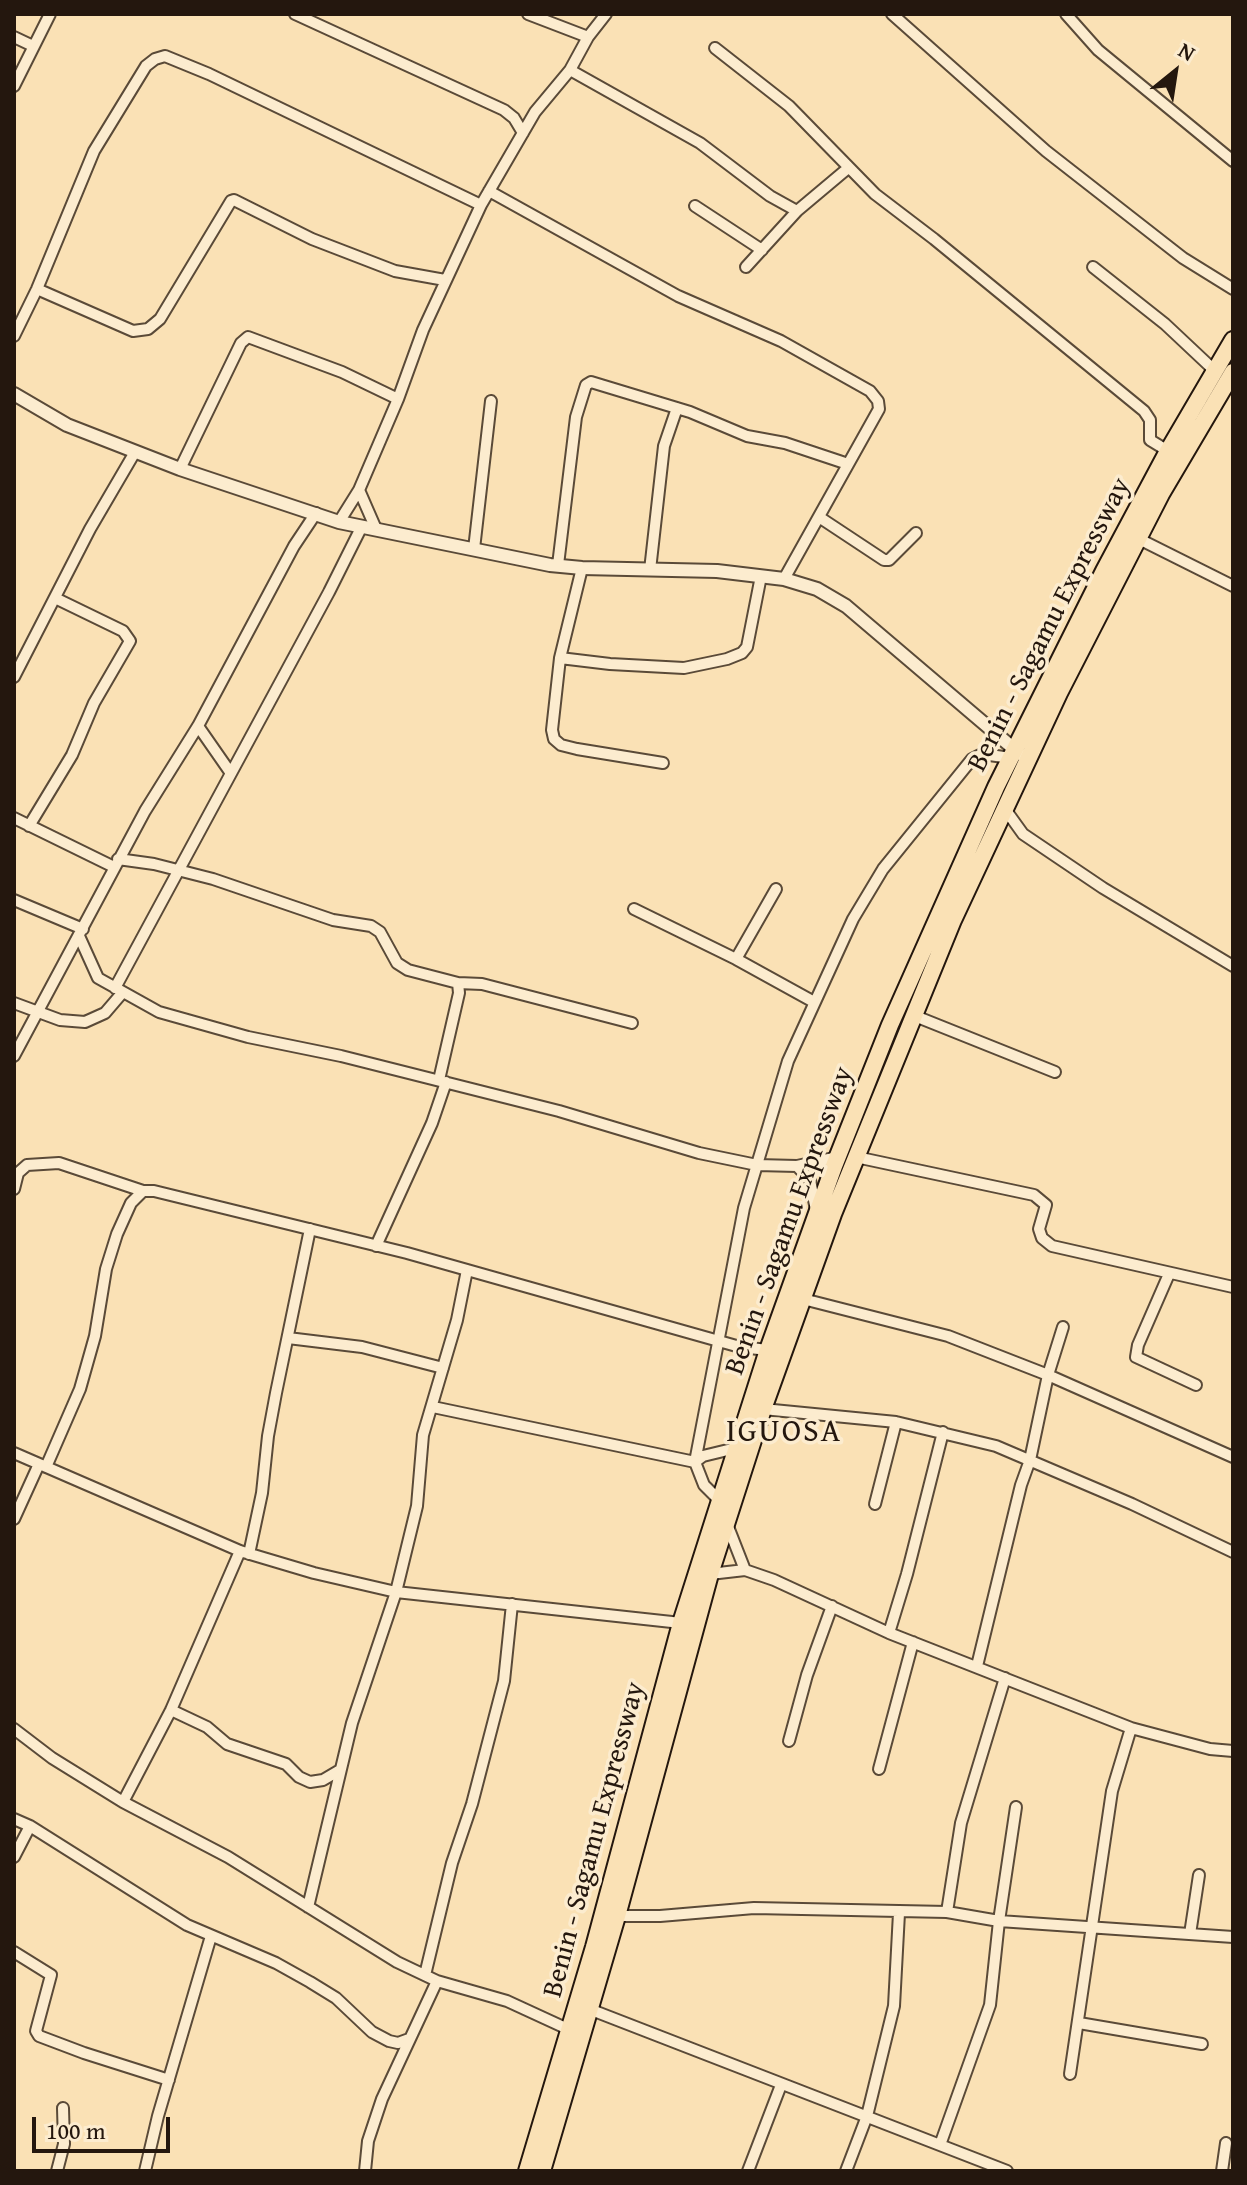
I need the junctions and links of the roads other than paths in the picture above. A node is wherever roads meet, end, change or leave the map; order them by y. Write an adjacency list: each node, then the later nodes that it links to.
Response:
1 (50, 14): 9 (street)
2 (295, 14): 13 (street)
3 (528, 14): 8 (street)
4 (606, 14): 8 (street)
5 (1066, 14): 14 (street)
6 (898, 16): 25 (street)
7 (14, 37): 9 (street)
8 (588, 37): 11 (street)
9 (33, 46): 12 (street)
10 (715, 48): 15 (street)
11 (570, 70): 13 (street); 19 (street)
12 (14, 86)
13 (523, 133): 16 (street)
14 (1233, 161)
15 (847, 169): 19 (street); 34 (street)
16 (489, 191): 17 (street); 36 (street)
17 (481, 205): 23 (street); 24 (street)
18 (695, 206): 20 (street)
19 (797, 211): 20 (street)
20 (762, 250): 21 (street)
21 (746, 267)
22 (1093, 267): 28 (street)
23 (445, 280): 24 (street); 31 (street)
24 (37, 289): 26 (street)
25 (1233, 289)
26 (14, 336)
27 (1233, 340): 28 (highway, Benin - Sagamu Expressway)
28 (1215, 371): 34 (highway, Benin - Sagamu Expressway)
29 (1233, 372): 39 (highway)
30 (14, 394): 35 (street)
31 (398, 399): 37 (street); 38 (street)
32 (491, 401): 47 (street)
33 (677, 408): 36 (street); 48 (street); 50 (street)
34 (1168, 451): 39 (highway, Benin - Sagamu Expressway)
35 (135, 452): 37 (street); 54 (street)
36 (848, 464): 41 (street)
37 (180, 469): 40 (street)
38 (359, 490): 42 (street); 44 (street)
39 (1155, 490): 46 (highway); 58 (highway, Benin - Sagamu Expressway)
40 (316, 513): 42 (street); 57 (street)
41 (819, 517): 45 (street); 52 (street)
42 (339, 522): 43 (street)
43 (362, 526): 44 (street); 60 (street)
44 (376, 529): 47 (street)
45 (916, 533)
46 (1139, 539): 53 (street); 58 (highway)
47 (474, 549): 48 (street)
48 (558, 565): 49 (street)
49 (582, 568): 50 (street); 55 (street)
50 (650, 570): 51 (street)
51 (761, 576): 52 (street); 55 (street)
52 (784, 579): 58 (street)
53 (1233, 586)
54 (55, 598): 56 (street); 63 (street)
55 (560, 658): 59 (street)
56 (14, 677)
57 (198, 726): 60 (street); 64 (street)
58 (1018, 756): 61 (highway); 74 (street); 82 (highway, Benin - Sagamu Expressway)
59 (663, 763)
60 (230, 772): 65 (street)
61 (1005, 809): 71 (street); 77 (highway)
62 (14, 818): 63 (street)
63 (29, 826): 64 (street)
64 (116, 863): 65 (street); 69 (street)
65 (179, 870): 72 (street); 73 (street)
66 (776, 889): 70 (street)
67 (14, 900): 69 (street)
68 (634, 909): 70 (street)
69 (81, 932): 73 (street); 76 (street)
70 (736, 959): 74 (street)
71 (1233, 966)
72 (458, 983): 78 (street); 81 (street)
73 (119, 990): 76 (street); 81 (street)
74 (814, 1002): 84 (street)
75 (14, 1003): 76 (street)
76 (36, 1012): 79 (street)
77 (915, 1016): 80 (street); 83 (highway)
78 (632, 1023)
79 (14, 1056)
80 (1055, 1072)
81 (442, 1081): 84 (street); 91 (street)
82 (838, 1157): 85 (street); 89 (highway, Benin - Sagamu Expressway)
83 (856, 1157): 93 (street); 95 (highway)
84 (757, 1165): 85 (street); 98 (street)
85 (797, 1166): 89 (street)
86 (16, 1170): 87 (street); 88 (street)
87 (14, 1189)
88 (143, 1191): 90 (street); 112 (street)
89 (817, 1215): 99 (highway, Benin - Sagamu Expressway)
90 (310, 1229): 91 (street); 97 (street)
91 (376, 1246): 92 (street)
92 (467, 1270): 98 (street); 100 (street)
93 (1169, 1274): 94 (street); 102 (street)
94 (1233, 1287)
95 (803, 1299): 101 (street); 104 (highway)
96 (1063, 1327): 101 (street)
97 (288, 1338): 100 (street); 118 (street)
98 (719, 1340): 99 (street); 111 (street)
99 (768, 1350): 107 (highway, Benin - Sagamu Expressway)
100 (443, 1368): 103 (street)
101 (1048, 1375): 109 (street); 110 (street)
102 (1196, 1385)
103 (433, 1407): 111 (street); 121 (street)
104 (763, 1409): 105 (street); 116 (highway)
105 (896, 1422): 106 (street); 114 (street)
106 (943, 1432): 110 (street); 125 (street)
107 (736, 1448): 111 (street); 113 (highway, Benin - Sagamu Expressway)
108 (14, 1453): 112 (street)
109 (1233, 1457)
110 (1030, 1460): 117 (street); 128 (street)
111 (695, 1462): 113 (street)
112 (42, 1465): 115 (street); 118 (street)
113 (719, 1500): 124 (highway, Benin - Sagamu Expressway)
114 (875, 1504)
115 (14, 1519)
116 (727, 1523): 119 (street); 120 (highway)
117 (1233, 1552)
118 (244, 1553): 121 (street); 130 (street)
119 (745, 1570): 120 (street); 123 (street)
120 (710, 1574): 126 (highway)
121 (396, 1592): 122 (street); 136 (street)
122 (512, 1604): 124 (street); 153 (street)
123 (832, 1606): 125 (street); 133 (street)
124 (681, 1623): 126 (street); 157 (highway, Benin - Sagamu Expressway)
125 (889, 1633): 127 (street)
126 (692, 1640): 146 (highway)
127 (913, 1642): 128 (street); 135 (street)
128 (977, 1666): 129 (street)
129 (1005, 1678): 131 (street); 144 (street)
130 (171, 1710): 136 (street); 137 (street)
131 (1131, 1728): 134 (street); 148 (street)
132 (14, 1729): 137 (street)
133 (789, 1741)
134 (1233, 1751)
135 (879, 1769)
136 (340, 1770): 143 (street)
137 (123, 1802): 143 (street)
138 (1016, 1807): 147 (street)
139 (14, 1819): 140 (street)
140 (30, 1826): 141 (street); 150 (street)
141 (14, 1857)
142 (1199, 1875): 149 (street)
143 (308, 1907): 153 (street)
144 (947, 1912): 145 (street); 147 (street)
145 (899, 1913): 146 (street); 164 (street)
146 (617, 1916): 155 (highway)
147 (999, 1921): 148 (street); 166 (street)
148 (1091, 1928): 149 (street); 156 (street)
149 (1190, 1934): 151 (street)
150 (211, 1936): 158 (street); 161 (street)
151 (1233, 1937)
152 (14, 1952): 161 (street)
153 (425, 1975): 154 (street)
154 (437, 1981): 157 (street); 158 (street)
155 (589, 2009): 162 (street); 171 (highway)
156 (1079, 2023): 159 (street); 160 (street)
157 (570, 2030): 170 (highway, Benin - Sagamu Expressway)
158 (409, 2039): 169 (street)
159 (1202, 2044)
160 (1070, 2074)
161 (169, 2080): 168 (street)
162 (781, 2085): 164 (street); 172 (street)
163 (63, 2108): 167 (street)
164 (867, 2116): 166 (street); 173 (street)
165 (1226, 2143): 175 (street)
166 (940, 2145): 174 (street)
167 (57, 2171)
168 (145, 2171)
169 (365, 2171)
170 (527, 2171)
171 (542, 2171)
172 (748, 2171)
173 (846, 2171)
174 (1007, 2171)
175 (1222, 2171)

